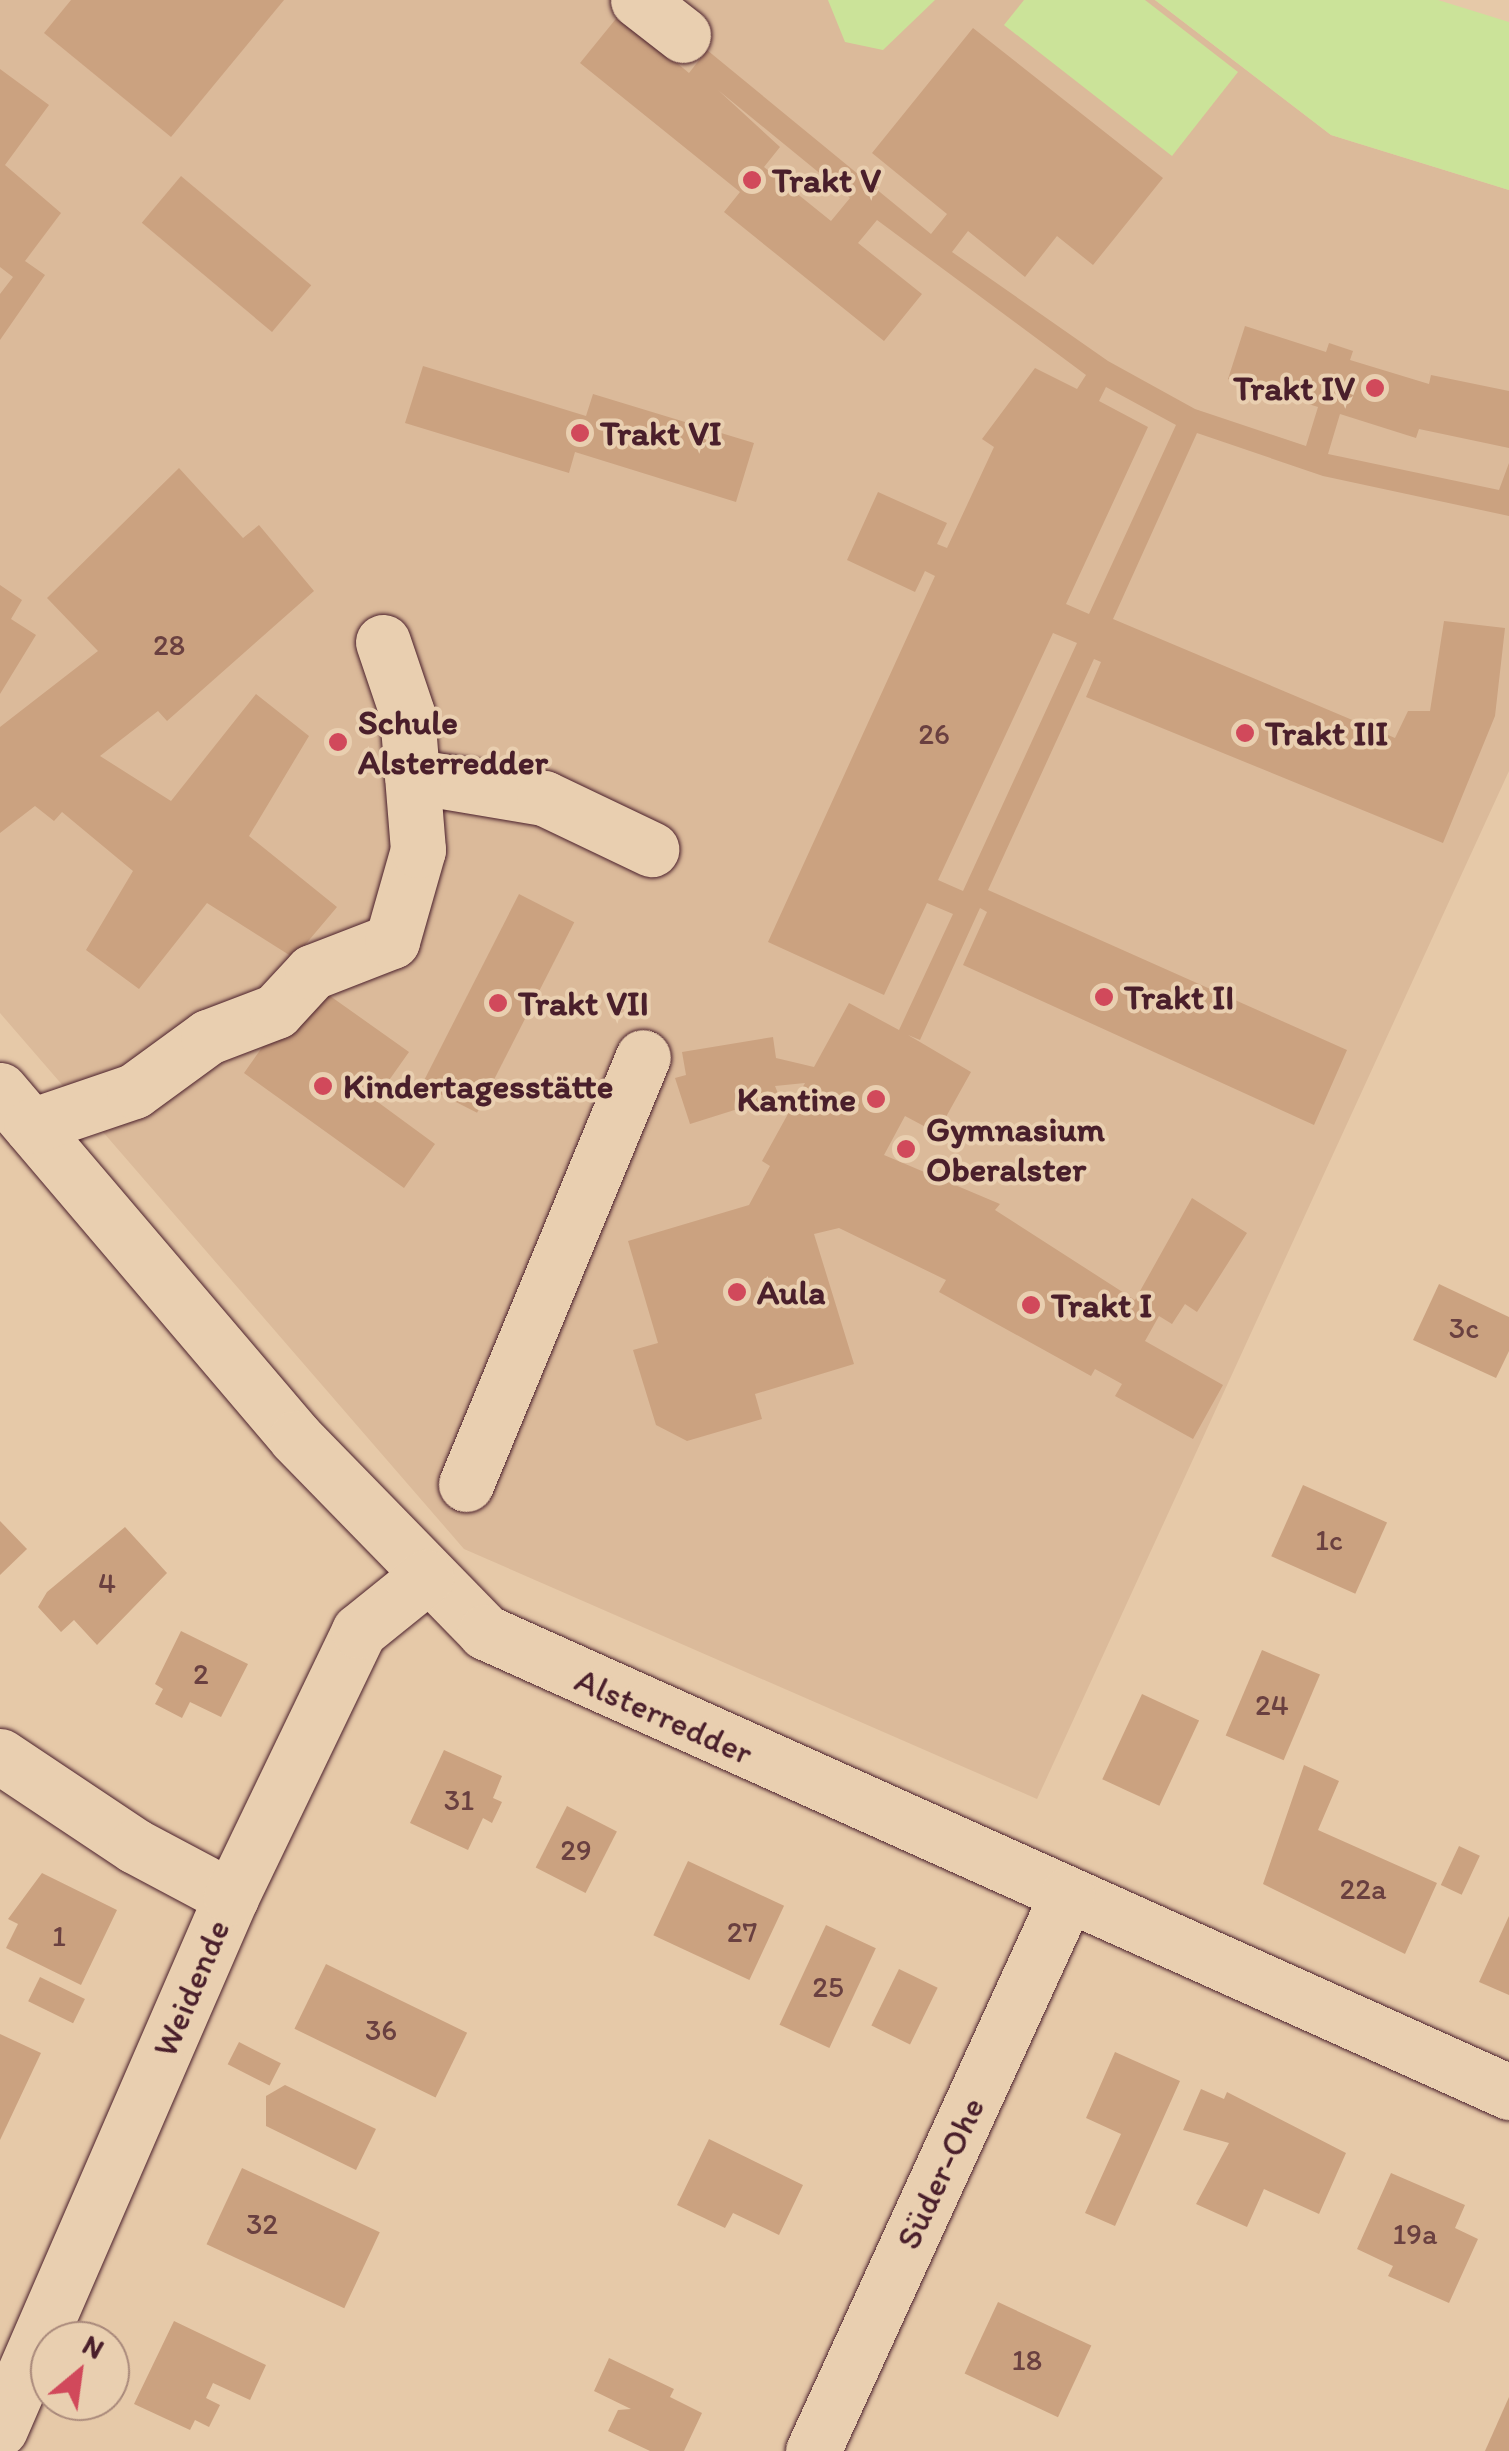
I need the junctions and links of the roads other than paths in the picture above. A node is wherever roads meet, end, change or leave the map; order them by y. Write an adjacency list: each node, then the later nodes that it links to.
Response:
1 (638, 0): 2 (street)
2 (683, 35)
3 (383, 642): 4 (street)
4 (412, 776): 5 (street); 7 (street)
5 (651, 849)
6 (643, 1057): 8 (street)
7 (15, 1108): 9 (street, Alsterredder)
8 (466, 1484)
9 (426, 1576): 11 (street, Alsterredder); 12 (street, Weidende)
10 (0, 1756): 12 (street)
11 (1067, 1895): 13 (street, Alsterredder); 15 (street, Süder-Ohe)
12 (231, 1897): 14 (street, Weidende)
13 (1509, 2092)
14 (0, 2429)
15 (813, 2451)

